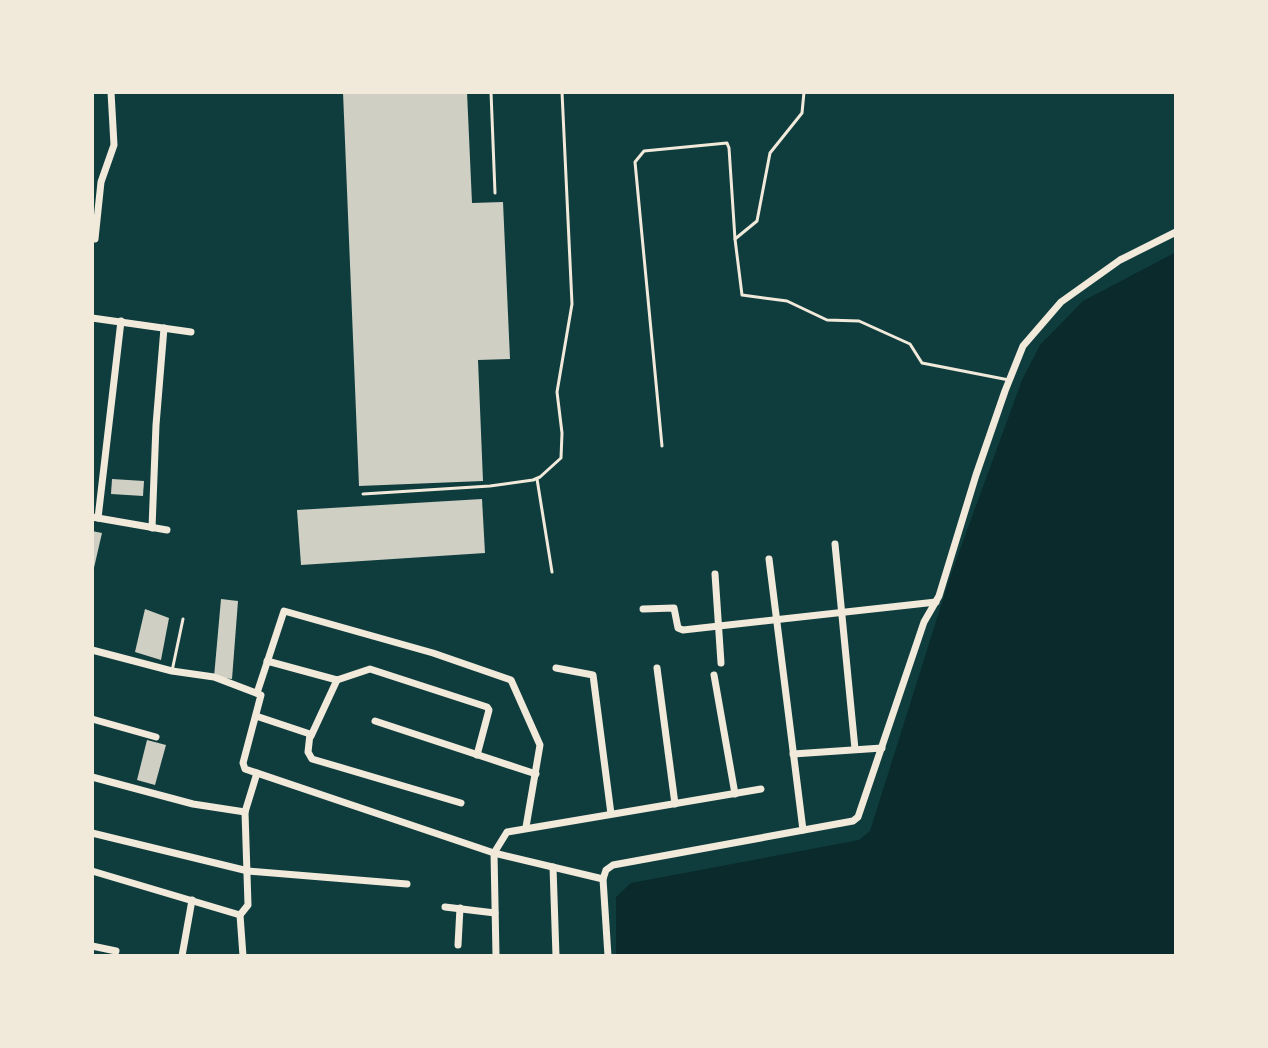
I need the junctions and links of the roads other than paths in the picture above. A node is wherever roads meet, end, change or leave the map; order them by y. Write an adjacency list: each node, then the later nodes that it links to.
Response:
1 (111, 92): 7 (street)
2 (491, 92): 5 (lane)
3 (562, 92): 15 (lane)
4 (804, 92): 8 (lane)
5 (495, 193)
6 (1176, 232): 13 (street)
7 (95, 239)
8 (735, 239): 13 (lane); 14 (lane)
9 (92, 318): 10 (street)
10 (121, 321): 11 (street); 17 (street)
11 (164, 328): 12 (street); 18 (street)
12 (191, 332)
13 (1009, 380): 24 (street)
14 (662, 446)
15 (537, 479): 16 (lane); 22 (lane)
16 (363, 494)
17 (95, 517): 18 (street)
18 (152, 528): 19 (street)
19 (167, 530)
20 (835, 544): 26 (street)
21 (769, 559): 28 (street)
22 (552, 572)
23 (715, 574): 29 (street)
24 (936, 602): 26 (street); 44 (street)
25 (643, 609): 29 (street)
26 (841, 613): 28 (street); 45 (street)
27 (183, 619): 35 (lane)
28 (777, 620): 29 (street); 46 (street)
29 (720, 626): 32 (street)
30 (92, 650): 35 (street)
31 (267, 661): 37 (street); 38 (street); 49 (street)
32 (721, 663)
33 (556, 668): 56 (street)
34 (657, 668): 54 (street)
35 (172, 671): 38 (street)
36 (714, 675): 52 (street)
37 (337, 680): 42 (street); 47 (street)
38 (257, 693): 39 (street)
39 (256, 716): 42 (street); 48 (street)
40 (92, 719): 43 (street)
41 (375, 721): 47 (street)
42 (311, 736): 53 (street)
43 (156, 737)
44 (882, 748): 45 (street); 58 (street)
45 (855, 749): 46 (street)
46 (793, 754): 58 (street)
47 (477, 755): 49 (street)
48 (257, 773): 55 (street); 60 (street)
49 (536, 774): 57 (street)
50 (92, 777): 55 (street)
51 (761, 789): 52 (street)
52 (735, 794): 54 (street)
53 (461, 803)
54 (675, 804): 56 (street)
55 (245, 812): 63 (street)
56 (611, 814): 57 (street)
57 (526, 827): 60 (street)
58 (803, 830): 64 (street)
59 (92, 833): 63 (street)
60 (494, 853): 61 (street); 69 (street)
61 (553, 867): 64 (street); 77 (street)
62 (92, 871): 66 (street)
63 (248, 871): 65 (street); 70 (street)
64 (603, 879): 78 (street)
65 (407, 884)
66 (192, 900): 70 (street); 74 (street)
67 (445, 907): 68 (street)
68 (460, 908): 69 (street); 71 (street)
69 (495, 913): 76 (street)
70 (240, 915): 75 (street)
71 (458, 945)
72 (92, 946): 73 (street)
73 (116, 951)
74 (182, 956)
75 (243, 956)
76 (496, 956)
77 (556, 956)
78 (608, 956)

